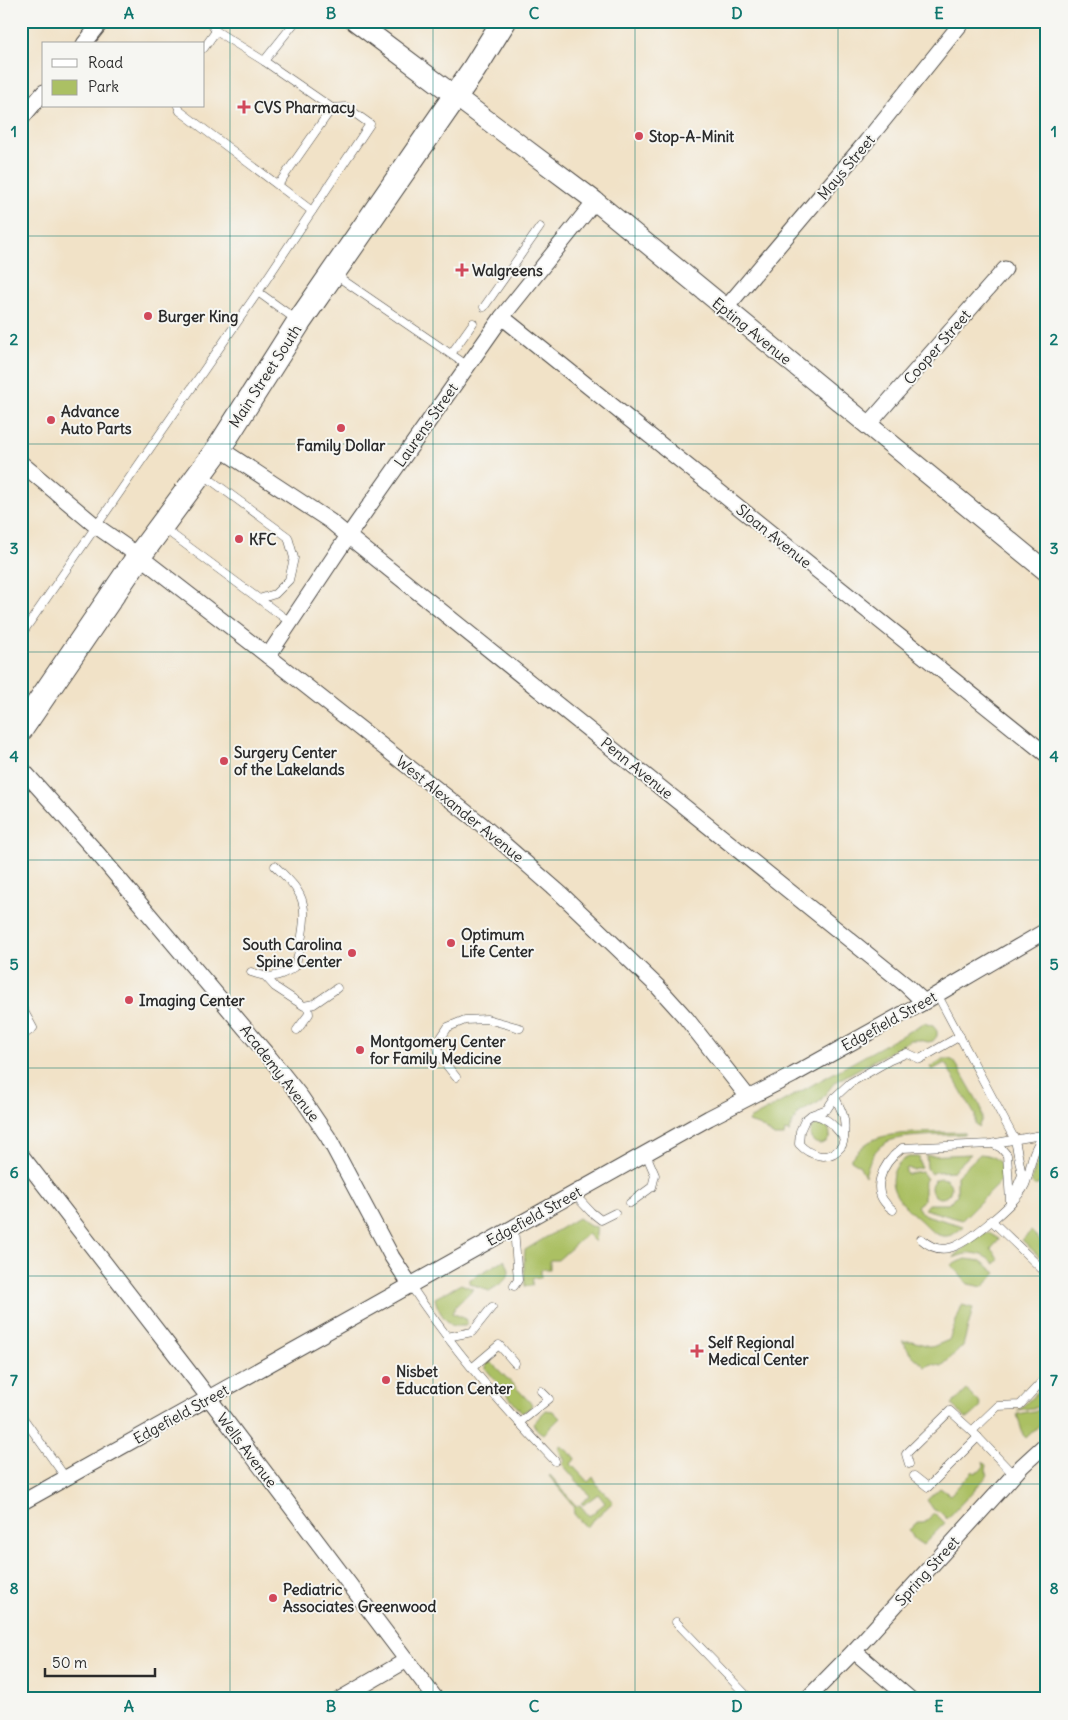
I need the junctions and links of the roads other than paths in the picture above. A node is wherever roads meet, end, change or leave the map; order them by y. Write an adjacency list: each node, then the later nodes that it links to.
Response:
1 (102, 21): 8 (street)
2 (210, 21): 7 (lane)
3 (296, 21): 10 (lane)
4 (355, 21): 12 (street, Epting Avenue)
5 (504, 21): 12 (main road, Main Street South)
6 (963, 21): 24 (street, Mays Street)
7 (216, 31): 9 (lane); 10 (lane)
8 (86, 42)
9 (205, 47)
10 (264, 61): 14 (lane)
11 (42, 94): 15 (street)
12 (454, 96): 17 (street, Epting Avenue); 21 (main road, Main Street South)
13 (179, 108): 16 (lane)
14 (332, 108): 16 (lane); 18 (lane)
15 (21, 119)
16 (278, 184): 18 (lane)
17 (595, 201): 24 (street, Epting Avenue); 25 (street, Laurens Street)
18 (312, 211): 22 (lane)
19 (540, 228): 23 (lane)
20 (1005, 269): 30 (street, Cooper Street)
21 (333, 273): 26 (main road, Main Street South); 28 (lane)
22 (258, 292): 26 (lane); 34 (lane)
23 (484, 307)
24 (725, 309): 30 (street, Epting Avenue)
25 (502, 317): 29 (street, Laurens Street); 44 (street, Sloan Avenue)
26 (299, 322): 31 (main road, Main Street South)
27 (473, 323): 28 (lane)
28 (451, 354): 29 (lane)
29 (468, 366): 36 (street, Laurens Street)
30 (868, 425): 38 (street, Epting Avenue)
31 (219, 448): 33 (main road, Main Street South); 36 (street, Penn Avenue)
32 (21, 463): 34 (street, West Alexander Avenue)
33 (201, 472): 35 (main road, Main Street South); 39 (lane)
34 (96, 526): 37 (street, West Alexander Avenue); 41 (lane)
35 (161, 526): 37 (main road, Main Street South); 39 (lane)
36 (348, 536): 40 (street, Laurens Street); 52 (street, Penn Avenue)
37 (139, 556): 42 (street, West Alexander Avenue); 43 (main road, Main Street South)
38 (1047, 572)
39 (259, 599): 40 (lane)
40 (290, 622): 42 (street, Laurens Street)
41 (21, 635)
42 (268, 656): 60 (street, West Alexander Avenue)
43 (21, 729)
44 (1047, 754)
45 (21, 768): 79 (street, Academy Avenue)
46 (276, 866): 49 (lane)
47 (1047, 930): 51 (street, Edgefield Street)
48 (251, 972): 49 (lane)
49 (266, 977): 54 (lane)
50 (336, 988): 54 (lane)
51 (937, 994): 52 (street, Edgefield Street); 57 (lane)
52 (924, 1002): 60 (street, Edgefield Street)
53 (21, 1006): 58 (lane)
54 (308, 1006): 56 (lane)
55 (520, 1028): 59 (lane)
56 (297, 1030)
57 (960, 1036): 61 (lane); 65 (lane)
58 (21, 1037)
59 (456, 1077)
60 (748, 1097): 67 (street, Edgefield Street)
61 (835, 1097): 62 (lane); 64 (lane)
62 (811, 1115): 64 (lane); 64 (lane)
63 (1045, 1135): 65 (lane); 69 (lane)
64 (844, 1138)
65 (1015, 1140): 66 (lane); 69 (lane)
66 (993, 1144): 72 (lane); 73 (lane)
67 (646, 1154): 70 (street, Edgefield Street); 71 (lane)
68 (21, 1155): 87 (street, Wells Avenue)
69 (1017, 1193): 72 (lane)
70 (574, 1194): 74 (lane); 76 (street, Edgefield Street)
71 (630, 1203)
72 (1010, 1203): 75 (lane)
73 (893, 1210)
74 (615, 1213)
75 (991, 1220): 77 (lane); 78 (lane)
76 (514, 1228): 79 (street, Edgefield Street); 80 (lane)
77 (921, 1239)
78 (1047, 1274)
79 (410, 1286): 82 (lane); 87 (street, Edgefield Street)
80 (514, 1286)
81 (492, 1307): 82 (lane)
82 (447, 1337): 84 (lane)
83 (515, 1363): 84 (lane)
84 (473, 1367): 89 (lane)
85 (1047, 1376): 90 (lane)
86 (541, 1391): 89 (lane)
87 (208, 1399): 97 (street, Edgefield Street); 101 (street, Wells Avenue)
88 (21, 1415): 97 (lane)
89 (519, 1423): 93 (lane)
90 (972, 1431): 91 (lane); 94 (lane)
91 (978, 1437): 95 (lane); 96 (lane)
92 (1047, 1443): 95 (street, Spring Street)
93 (555, 1461)
94 (909, 1464)
95 (1014, 1475): 100 (street, Spring Street)
96 (914, 1476)
97 (66, 1478): 98 (street, Edgefield Street)
98 (21, 1503)
99 (676, 1622): 104 (lane)
100 (854, 1651): 105 (street, Spring Street); 106 (street)
101 (407, 1660): 102 (street); 103 (street, Wells Avenue)
102 (340, 1699)
103 (436, 1699)
104 (750, 1699)
105 (808, 1699)
106 (910, 1699)

